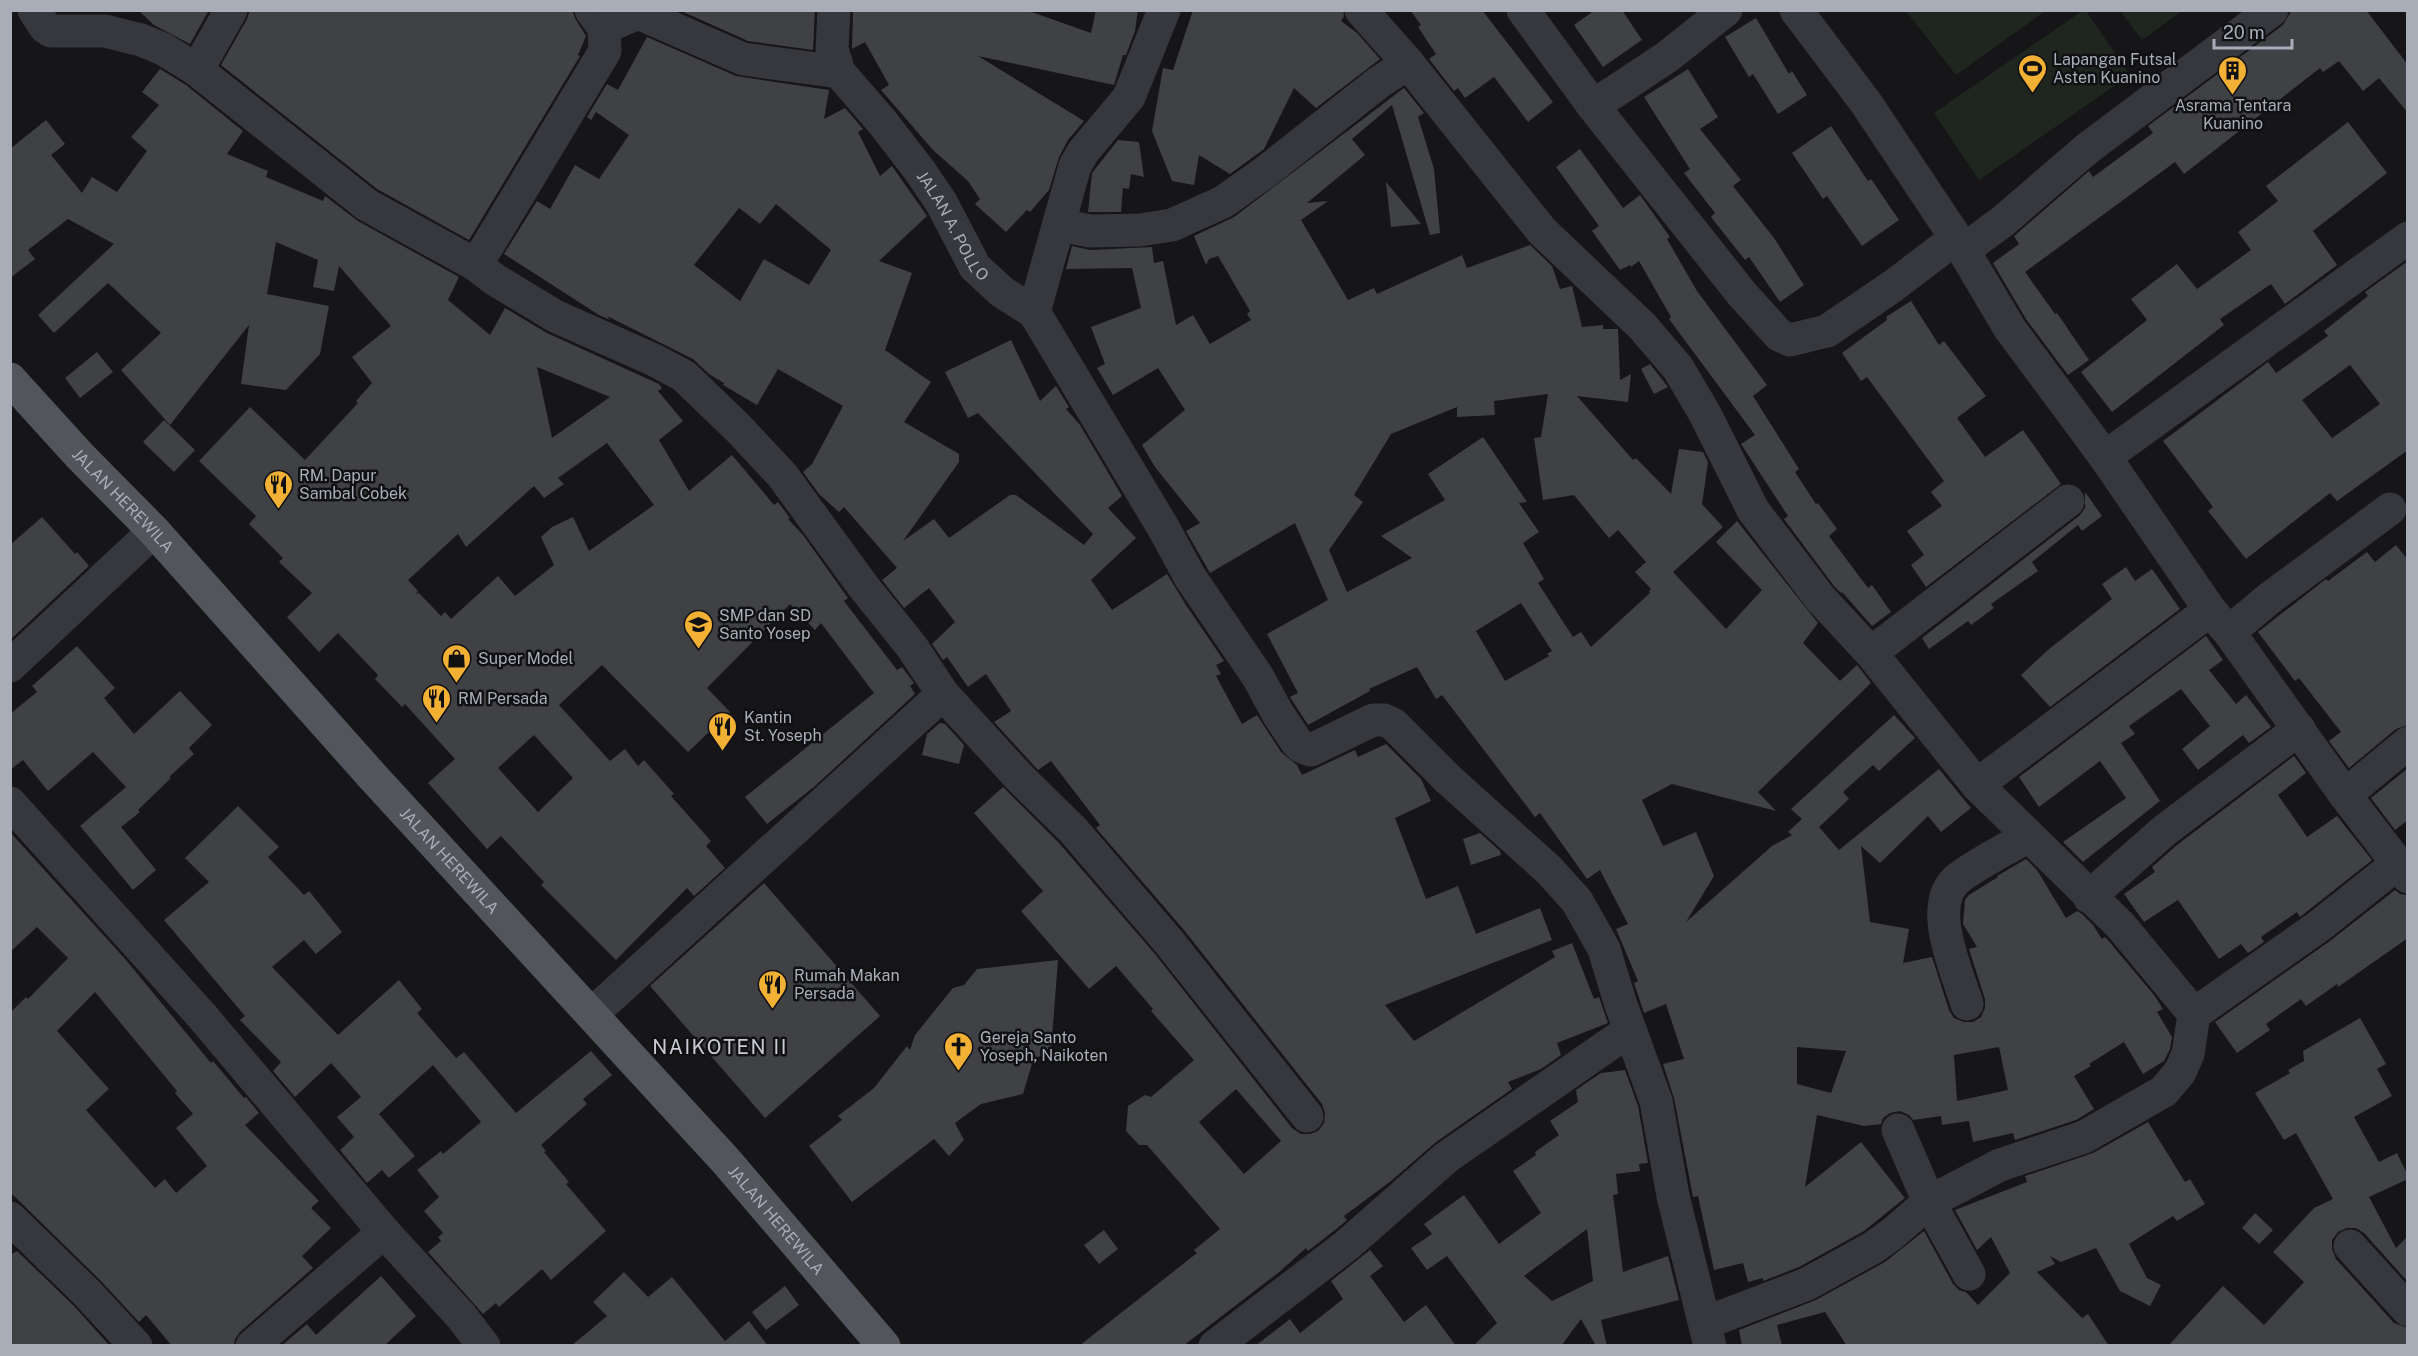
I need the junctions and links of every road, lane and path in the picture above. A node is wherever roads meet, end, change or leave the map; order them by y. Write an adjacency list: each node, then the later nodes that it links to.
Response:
1 (34, 10): 12 (street)
2 (231, 10): 12 (street)
3 (834, 10): 13 (street, JALAN A. POLLO)
4 (1164, 10): 15 (street)
5 (1361, 10): 11 (street)
6 (1523, 10): 14 (street)
7 (1726, 10): 14 (street)
8 (1796, 10): 17 (street)
9 (2272, 10): 17 (street)
10 (598, 19): 13 (street); 18 (street)
11 (1408, 63): 15 (street); 26 (street)
12 (197, 70): 18 (street)
13 (839, 72): 19 (street, JALAN A. POLLO)
14 (1593, 106): 17 (street)
15 (1060, 225): 19 (street)
16 (2408, 238): 21 (street)
17 (1960, 244): 21 (street)
18 (476, 265): 28 (street)
19 (1034, 312): 40 (street, JALAN A. POLLO)
20 (10, 379): 24 (main road, JALAN HEREWILA)
21 (2105, 457): 25 (street)
22 (2068, 501): 26 (street)
23 (2402, 511): 25 (street)
24 (154, 531): 27 (street); 38 (main road, JALAN HEREWILA)
25 (2220, 621): 29 (street); 31 (street)
26 (1871, 653): 31 (street)
27 (10, 666)
28 (943, 694): 38 (street); 41 (street)
29 (2299, 729): 32 (street); 36 (street)
30 (2408, 743): 32 (street)
31 (1977, 785): 34 (street)
32 (2345, 795): 35 (street)
33 (10, 803): 45 (street)
34 (2028, 836): 36 (street); 37 (street)
35 (2402, 870): 39 (street)
36 (2089, 897): 39 (street)
37 (1967, 1004)
38 (592, 1014): 53 (main road, JALAN HEREWILA)
39 (2194, 1014): 43 (street)
40 (1630, 1030): 49 (street); 54 (street)
41 (1307, 1116)
42 (1898, 1130): 43 (street)
43 (1929, 1202): 47 (street); 49 (street)
44 (10, 1218): 50 (street)
45 (384, 1232): 51 (street); 52 (street)
46 (2350, 1246): 48 (street)
47 (1969, 1274)
48 (2408, 1310)
49 (1707, 1334)
50 (136, 1346)
51 (252, 1346)
52 (484, 1346)
53 (884, 1346)
54 (1215, 1346)

